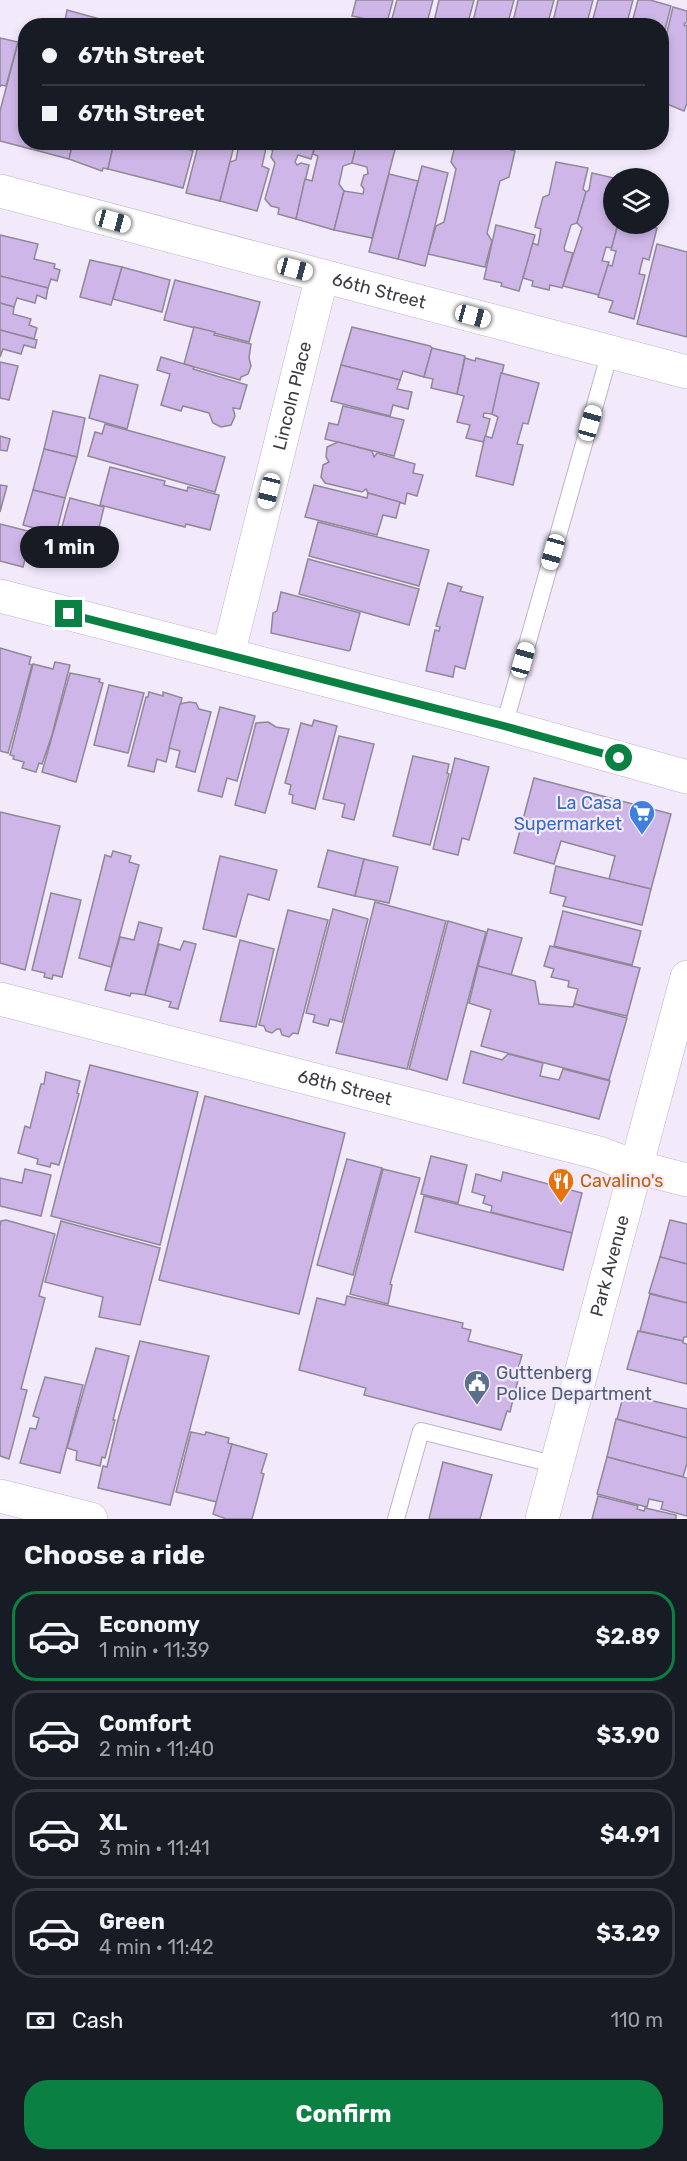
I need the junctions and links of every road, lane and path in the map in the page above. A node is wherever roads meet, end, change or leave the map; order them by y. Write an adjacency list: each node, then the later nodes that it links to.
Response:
1 (0, 191): 2 (street, 66th Street)
2 (322, 276): 3 (street, 66th Street); 6 (street, Lincoln Place)
3 (610, 352): 4 (street, 66th Street); 7 (lane)
4 (687, 372)
5 (0, 596): 6 (street)
6 (228, 655): 7 (street)
7 (504, 726): 8 (street)
8 (687, 777)
9 (687, 977): 11 (street, Park Avenue)
10 (0, 999): 11 (street, 68th Street)
11 (636, 1167): 12 (street, 68th Street); 13 (street, Park Avenue)
12 (687, 1180)
13 (557, 1465): 16 (lane); 17 (street, Park Avenue)
14 (0, 1496): 15 (street)
15 (91, 1519)
16 (396, 1519)
17 (542, 1519)

